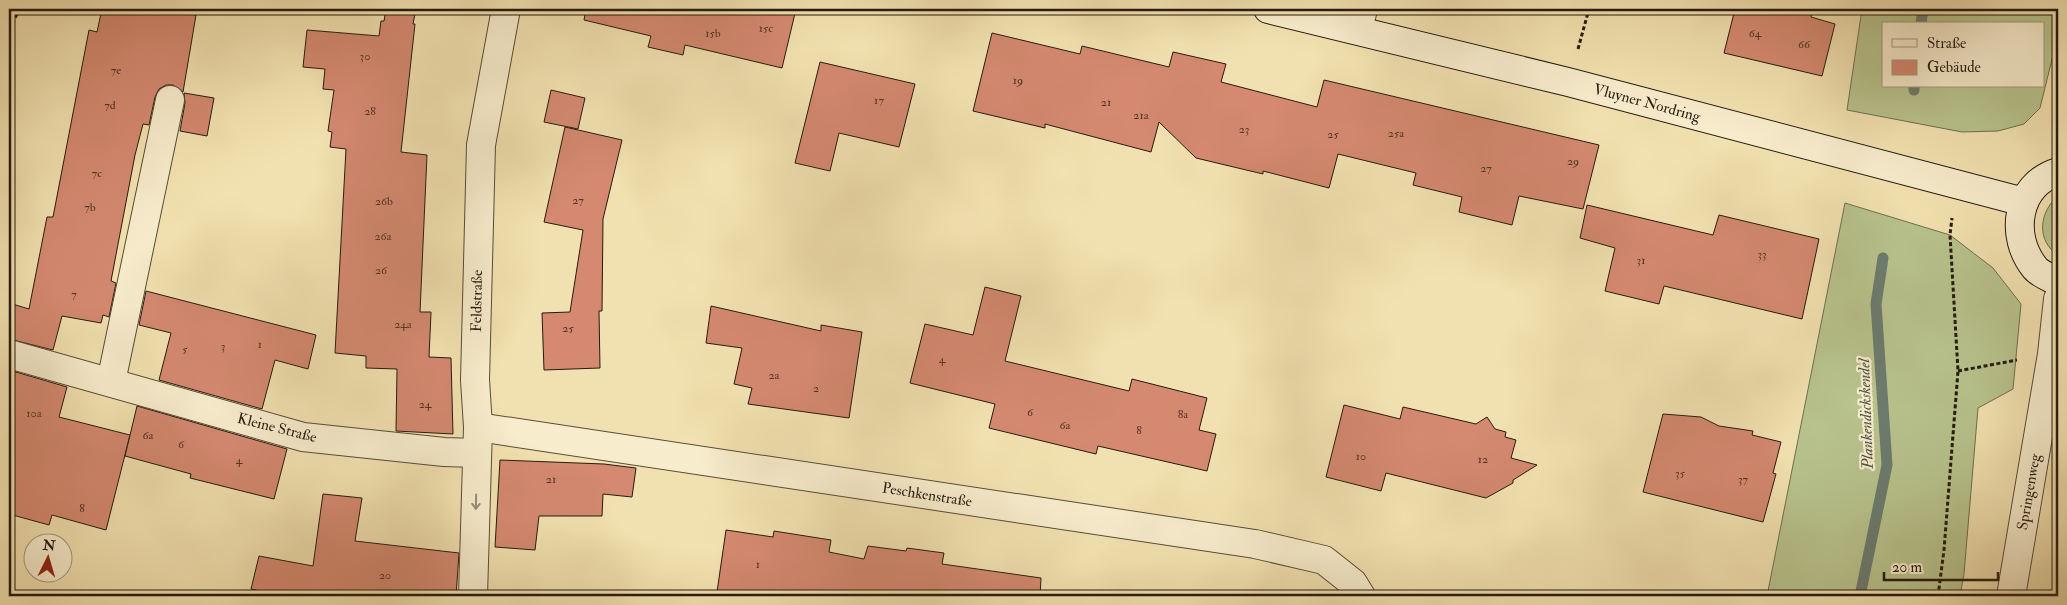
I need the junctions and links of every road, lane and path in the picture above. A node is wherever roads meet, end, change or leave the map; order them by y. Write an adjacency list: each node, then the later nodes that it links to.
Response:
1 (20, 9): 6 (path)
2 (506, 9): 18 (street, Feldstraße)
3 (1268, 9): 5 (street, Vluyner Nordring)
4 (1589, 9): 7 (path)
5 (1360, 20): 7 (street, Vluyner Nordring)
6 (9, 29)
7 (1568, 82): 10 (street, Vluyner Nordring)
8 (170, 100): 17 (street)
9 (2058, 172): 11 (street)
10 (1957, 185): 11 (street, Vluyner Nordring); 16 (path)
11 (2024, 202): 12 (street)
12 (2058, 282)
13 (2058, 298): 15 (street, Springenweg)
14 (9, 354): 17 (street, Kleine Straße)
15 (2052, 354): 16 (path); 22 (street, Springenweg)
16 (1958, 371): 21 (path)
17 (110, 382): 18 (street, Kleine Straße)
18 (477, 440): 19 (street, Feldstraße, one-way to 19); 20 (street, Peschkenstraße)
19 (473, 596)
20 (1361, 596)
21 (1938, 596)
22 (2011, 596)

